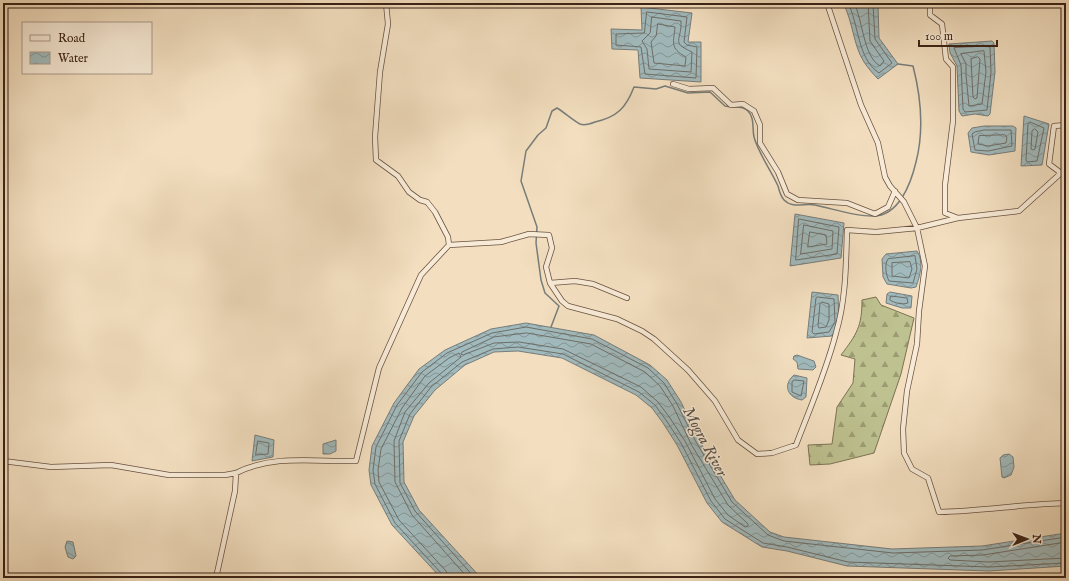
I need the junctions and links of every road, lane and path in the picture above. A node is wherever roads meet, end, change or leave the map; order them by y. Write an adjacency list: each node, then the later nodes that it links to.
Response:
1 (386, 3): 10 (street)
2 (827, 3): 7 (street)
3 (930, 3): 8 (street)
4 (673, 84): 7 (street)
5 (1066, 124): 6 (street)
6 (1063, 174): 8 (street)
7 (895, 190): 9 (street)
8 (958, 218): 9 (street)
9 (917, 228): 11 (street); 15 (street)
10 (449, 244): 11 (street); 14 (street)
11 (550, 283): 12 (street)
12 (627, 298)
13 (3, 462): 14 (street)
14 (236, 473): 16 (street)
15 (1066, 503)
16 (216, 578)

